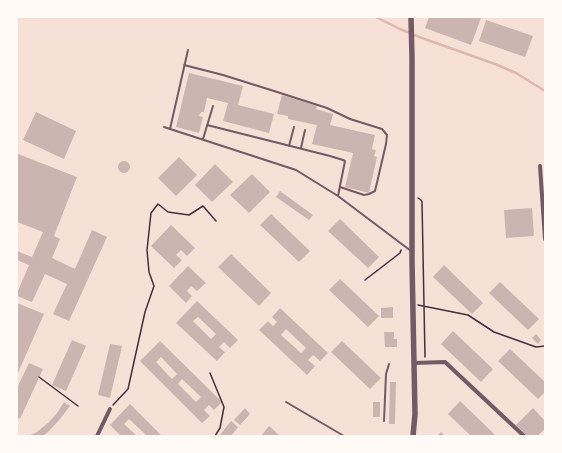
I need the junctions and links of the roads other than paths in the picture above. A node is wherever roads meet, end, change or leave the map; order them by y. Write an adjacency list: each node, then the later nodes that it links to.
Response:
1 (411, 17): 17 (street)
2 (188, 50): 3 (lane)
3 (184, 65): 8 (lane); 14 (lane)
4 (213, 106): 5 (lane)
5 (208, 125): 10 (lane); 11 (lane)
6 (164, 127): 8 (lane)
7 (294, 127): 11 (lane)
8 (170, 129): 10 (lane)
9 (305, 130): 12 (lane)
10 (204, 139): 15 (lane)
11 (289, 146): 12 (lane)
12 (301, 148): 14 (lane)
13 (540, 166): 16 (street)
14 (340, 187): 15 (lane)
15 (338, 196): 17 (lane)
16 (545, 239)
17 (412, 252): 18 (street)
18 (414, 363): 25 (street); 26 (street)
19 (389, 364): 22 (lane)
20 (286, 402): 24 (lane)
21 (110, 409): 23 (street)
22 (384, 421)
23 (97, 436)
24 (344, 436)
25 (413, 436)
26 (524, 436)

